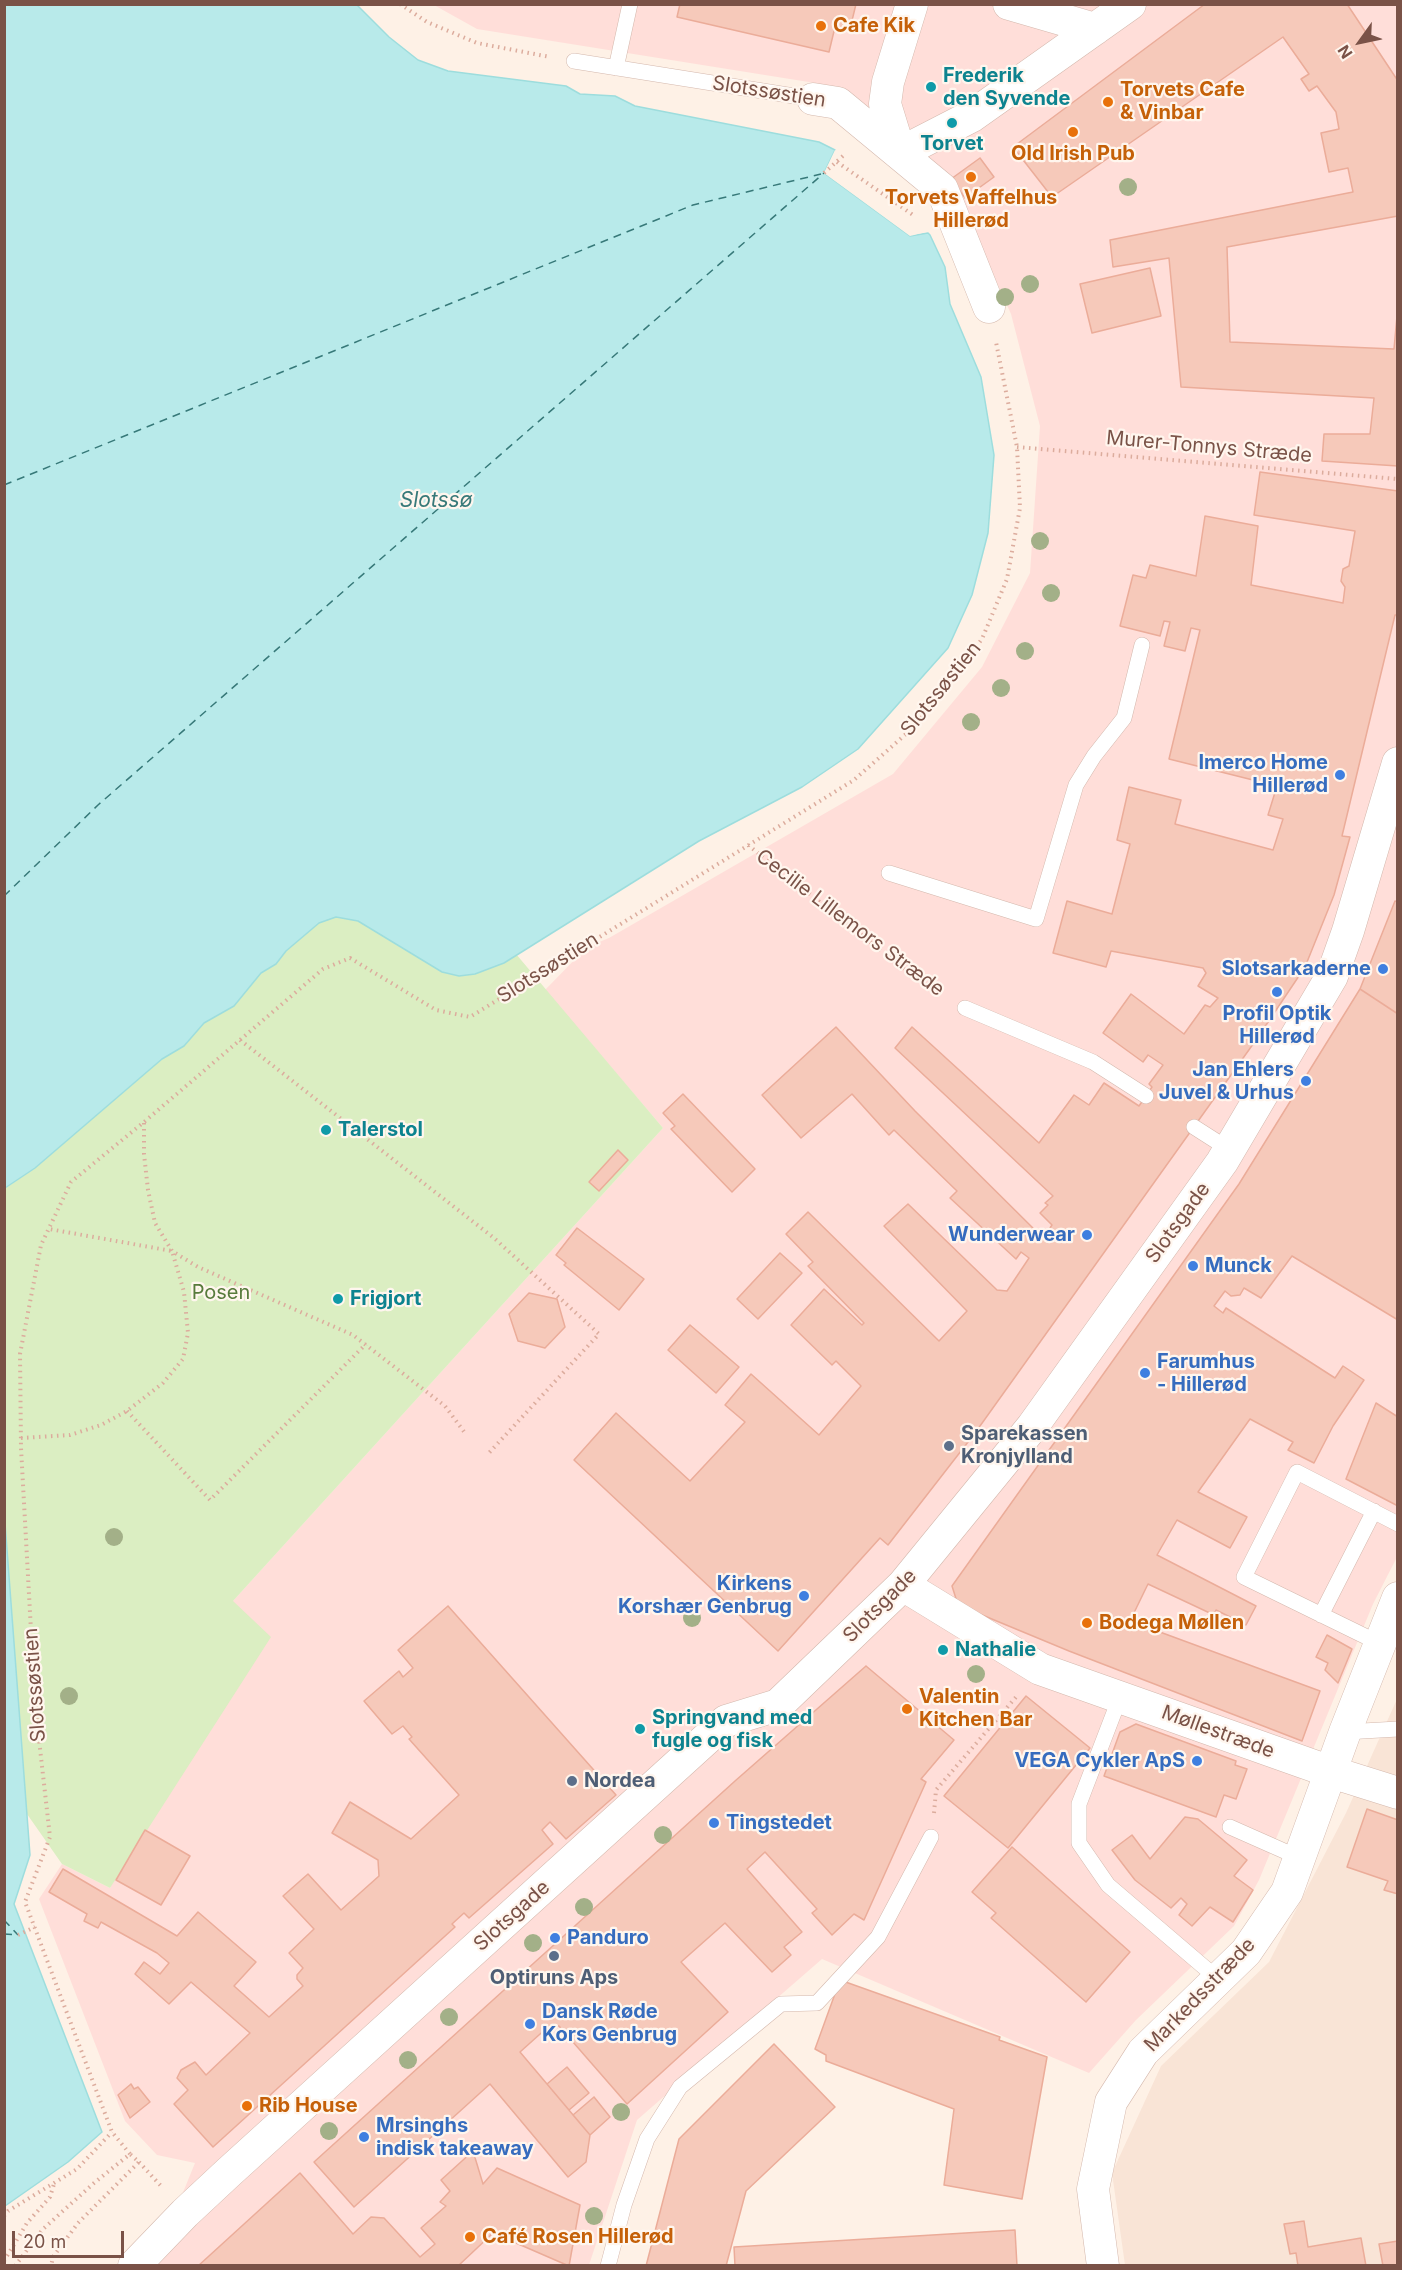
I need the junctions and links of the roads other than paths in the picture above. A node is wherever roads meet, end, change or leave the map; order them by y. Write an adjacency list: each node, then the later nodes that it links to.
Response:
1 (630, 4): 7 (lane)
2 (912, 4): 9 (street)
3 (1009, 4): 5 (street)
4 (1130, 4): 5 (street)
5 (1095, 29): 9 (street)
6 (574, 61): 7 (lane, Slotssøstien)
7 (616, 68): 8 (lane, Slotssøstien)
8 (813, 99): 9 (street, Slotssøstien)
9 (900, 153): 10 (street, Slotssøstien)
10 (989, 307)
11 (1142, 645): 13 (lane)
12 (1398, 763): 17 (street, Slotsgade)
13 (889, 873)
14 (964, 1008): 15 (lane, Cecilie Lillemors Stræde)
15 (1146, 1096)
16 (1194, 1127): 17 (lane)
17 (1230, 1150): 20 (street, Slotsgade)
18 (1374, 1512): 19 (lane); 22 (lane); 22 (lane)
19 (1398, 1524)
20 (903, 1585): 24 (street, Møllestræde); 33 (street, Slotsgade)
21 (1398, 1598): 23 (street, Markedsstræde)
22 (1320, 1615): 23 (lane)
23 (1379, 1643): 26 (street, Markedsstræde)
24 (1120, 1697): 27 (street, Møllestræde); 32 (lane)
25 (1398, 1729): 26 (lane)
26 (1345, 1732): 27 (street, Markedsstræde)
27 (1331, 1772): 28 (street, Møllestræde); 31 (street, Markedsstræde)
28 (1398, 1793)
29 (1230, 1827): 31 (lane)
30 (931, 1837): 34 (lane)
31 (1300, 1858): 32 (street, Markedsstræde)
32 (1218, 1979): 35 (street, Markedsstræde)
33 (134, 2265)
34 (608, 2265)
35 (1103, 2265)

